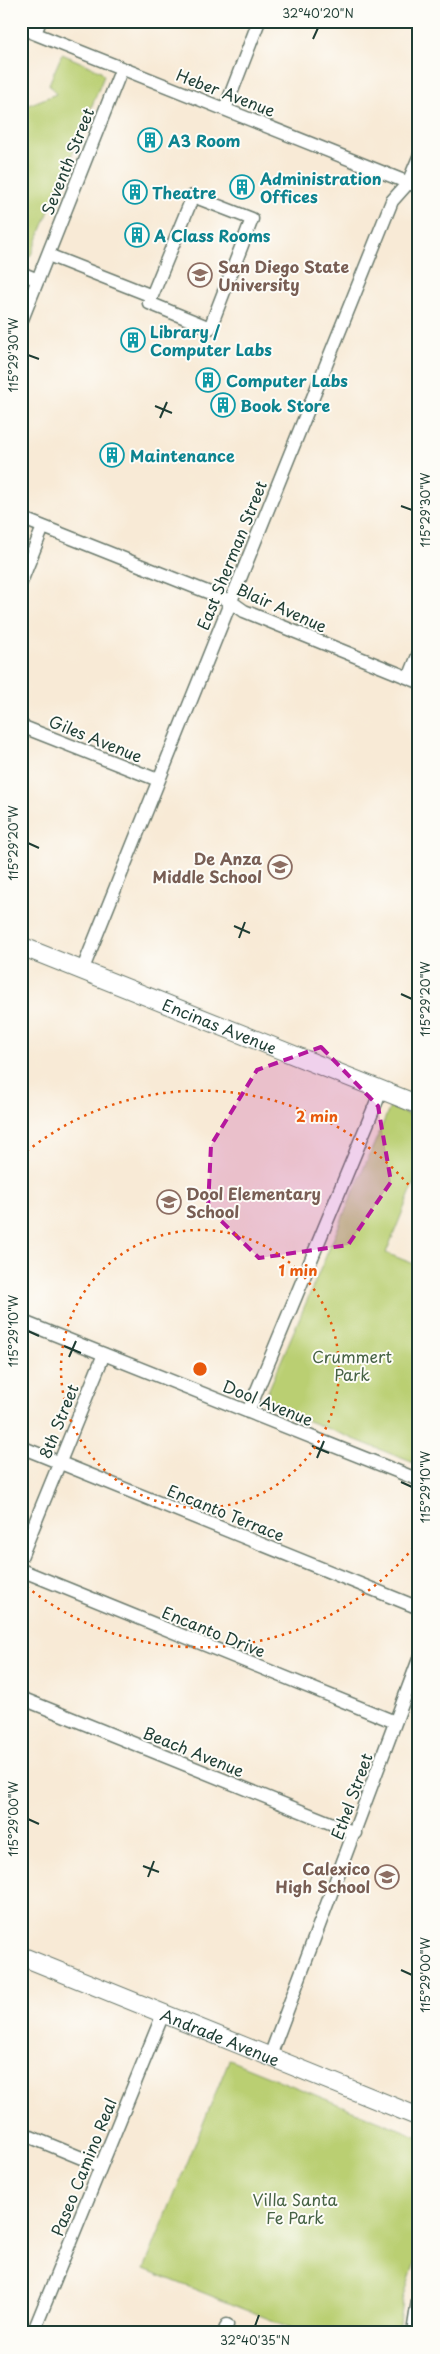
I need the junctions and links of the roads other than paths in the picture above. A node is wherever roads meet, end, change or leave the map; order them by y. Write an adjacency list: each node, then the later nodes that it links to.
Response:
1 (259, 21): 5 (street)
2 (38, 27): 3 (street, Heber Avenue); 4 (street, Heber Avenue)
3 (21, 28)
4 (122, 68): 5 (street, Heber Avenue); 8 (street, Seventh Street)
5 (226, 109): 7 (street, Heber Avenue)
6 (419, 157): 7 (street, East Sherman Street)
7 (413, 185): 16 (street, East Sherman Street)
8 (48, 255): 10 (street, Seventh Street); 11 (street)
9 (21, 273): 10 (street)
10 (38, 280): 12 (street, Seventh Street)
11 (152, 296): 11 (street)
12 (21, 322)
13 (21, 518): 14 (street, Blair Avenue)
14 (43, 527): 15 (street); 16 (street, Blair Avenue)
15 (21, 582)
16 (230, 601): 18 (street, Blair Avenue); 20 (street, East Sherman Street)
17 (419, 653): 18 (street)
18 (414, 680)
19 (21, 726): 20 (street, Giles Avenue)
20 (158, 780): 22 (street, East Sherman Street)
21 (21, 946): 22 (street, Encinas Avenue)
22 (82, 971): 23 (street, Encinas Avenue)
23 (381, 1091): 24 (street, Encinas Avenue); 27 (street)
24 (419, 1105)
25 (21, 1321): 26 (street, Dool Avenue)
26 (104, 1354): 27 (street, Dool Avenue); 29 (street, 8th Street)
27 (248, 1412): 30 (street, Dool Avenue)
28 (21, 1447): 29 (street, Encanto Terrace)
29 (59, 1462): 31 (street, 8th Street); 33 (street, Encanto Terrace)
30 (419, 1480)
31 (21, 1557)
32 (21, 1570): 36 (street, Encanto Drive)
33 (419, 1608)
34 (419, 1659): 36 (street, Ethel Street)
35 (21, 1698): 37 (street, Beach Avenue)
36 (395, 1722): 37 (street, Ethel Street)
37 (354, 1833): 40 (street, Ethel Street)
38 (21, 1956): 39 (street, Andrade Avenue)
39 (163, 2014): 40 (street, Andrade Avenue); 43 (street, Paseo Camino Real)
40 (270, 2056): 41 (street, Andrade Avenue)
41 (419, 2118)
42 (21, 2134): 43 (street)
43 (101, 2166): 45 (street, Paseo Camino Real)
44 (419, 2294): 46 (street)
45 (32, 2333)
46 (412, 2333)

